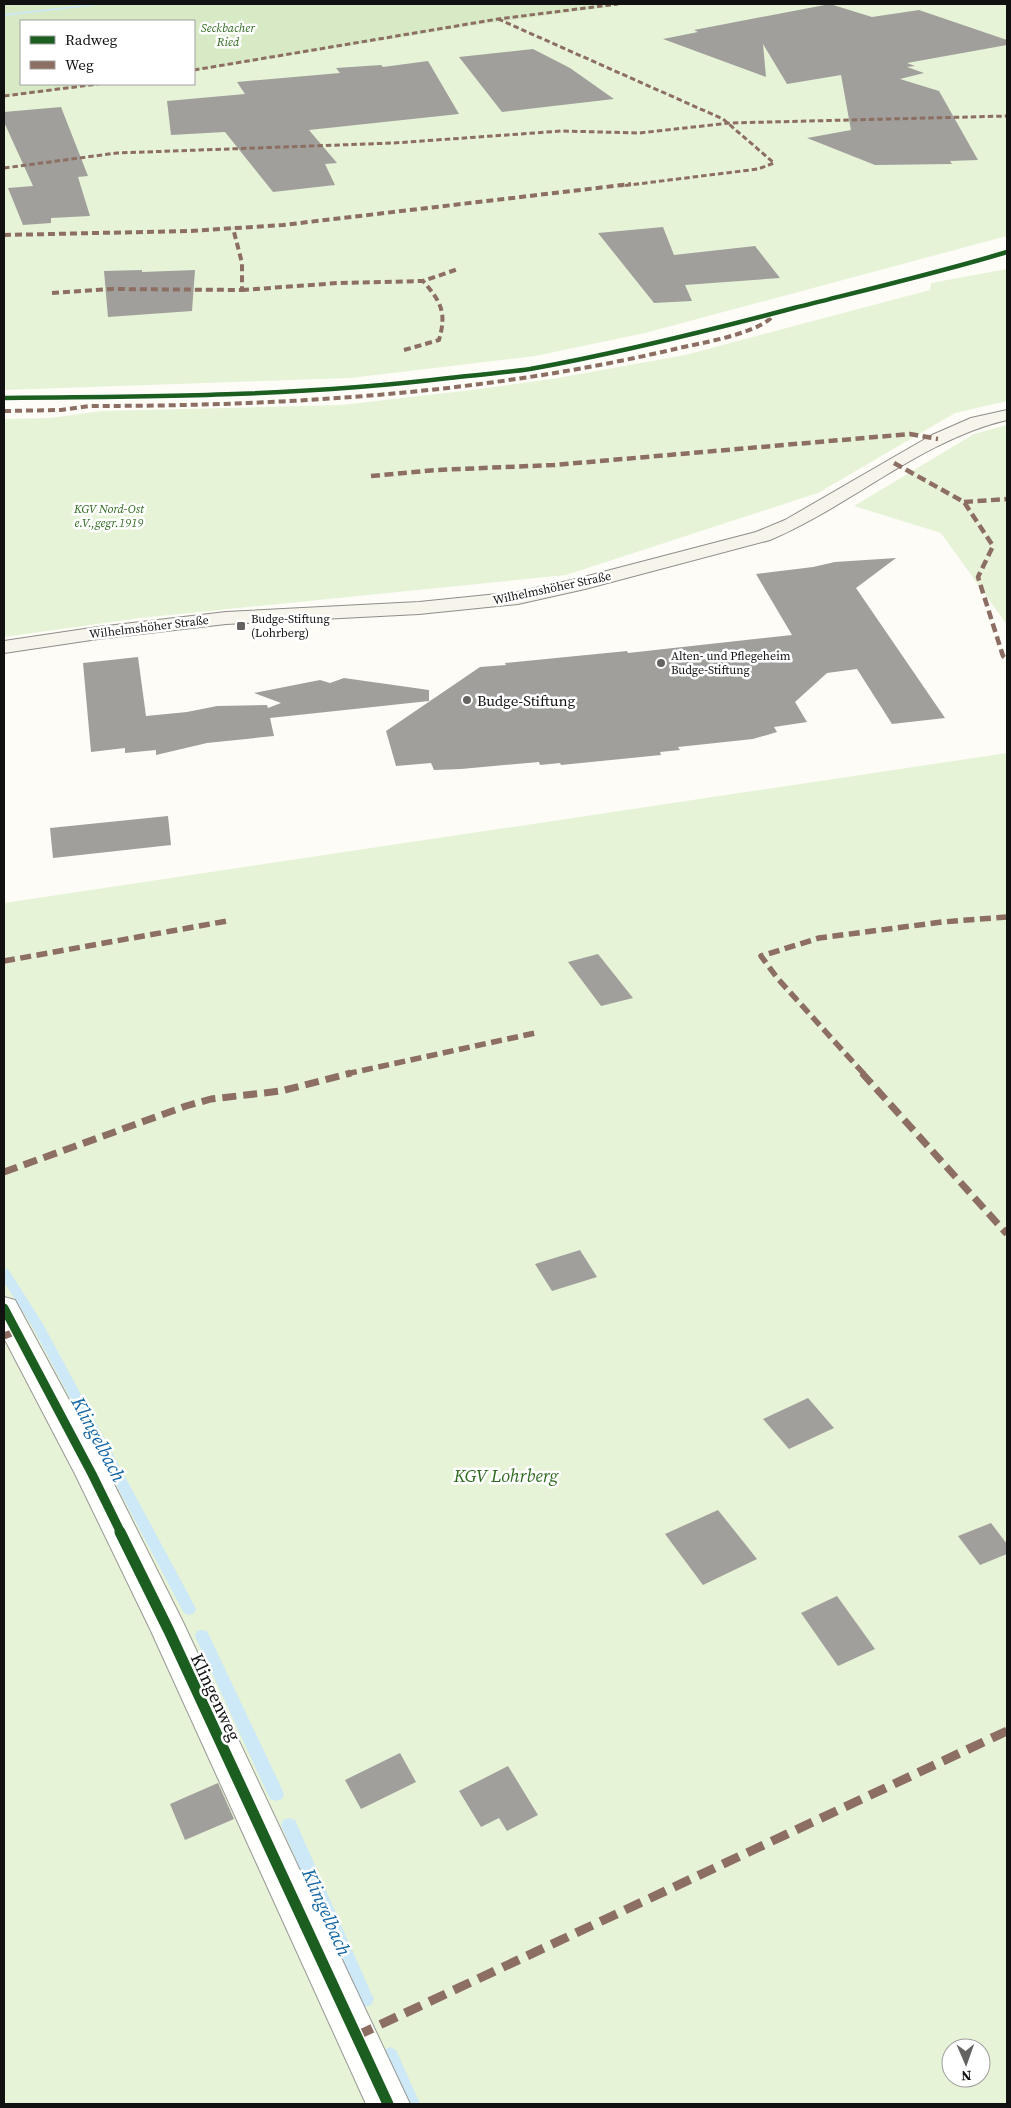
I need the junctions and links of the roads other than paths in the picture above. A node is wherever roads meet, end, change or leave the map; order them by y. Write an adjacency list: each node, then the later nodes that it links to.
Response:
1 (1007, 415): 2 (main road, Wilhelmshöher Straße)
2 (4, 647)
3 (4, 1308): 4 (street, Klingenweg)
4 (388, 2104)

